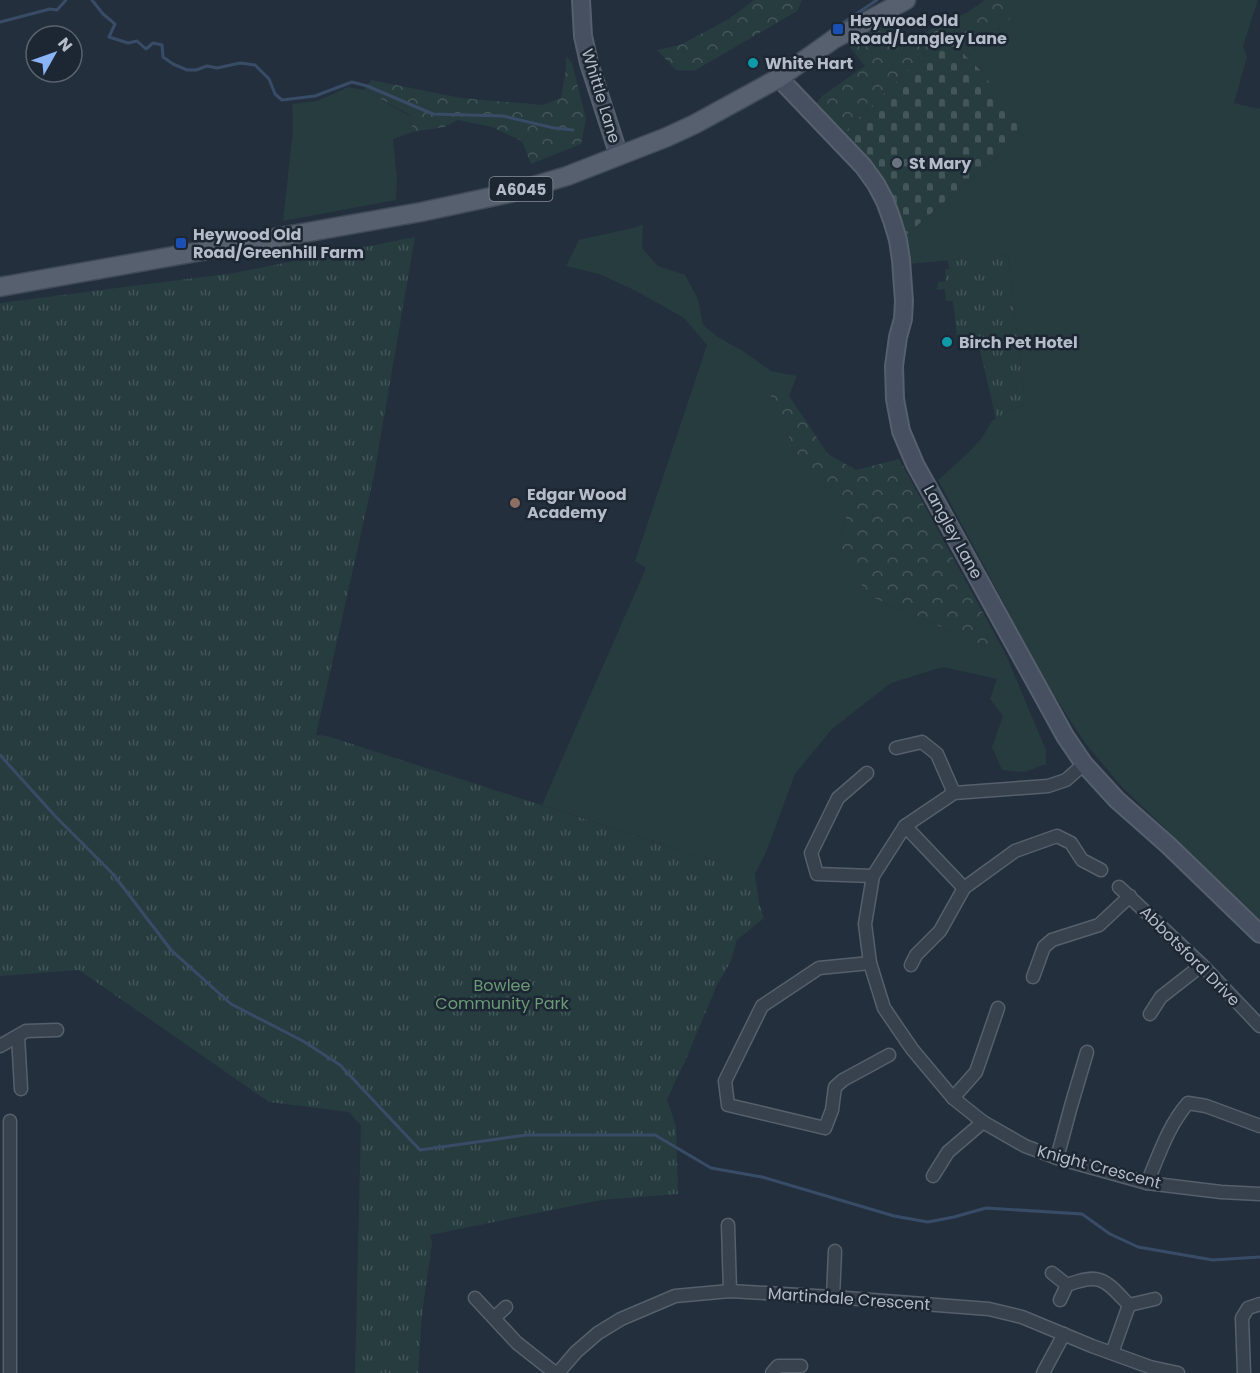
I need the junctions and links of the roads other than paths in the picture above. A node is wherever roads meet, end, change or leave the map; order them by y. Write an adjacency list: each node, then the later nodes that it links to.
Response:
1 (581, 0): 4 (street, Whittle Lane)
2 (906, 0): 3 (main road, A6045)
3 (779, 78): 4 (main road, A6045); 7 (street, Langley Lane)
4 (619, 156): 5 (main road, A6045)
5 (0, 287)
6 (896, 748): 9 (street)
7 (1084, 764): 9 (street, Knight Crescent); 16 (street, Langley Lane)
8 (867, 773): 12 (street)
9 (954, 793): 10 (street, Knight Crescent)
10 (905, 826): 12 (street, Knight Crescent); 14 (street)
11 (1101, 870): 14 (street)
12 (873, 876): 17 (street, Knight Crescent)
13 (1119, 887): 15 (street, Abbotsford Drive)
14 (964, 888): 18 (street)
15 (1130, 896): 19 (street, Abbotsford Drive); 20 (street)
16 (1260, 934)
17 (870, 963): 28 (street); 30 (street, Knight Crescent)
18 (911, 965)
19 (1202, 965): 22 (street); 23 (street, Abbotsford Drive)
20 (1033, 977)
21 (999, 1008): 30 (street)
22 (1150, 1014)
23 (1260, 1026)
24 (57, 1029): 25 (street)
25 (18, 1036): 26 (street); 29 (street)
26 (0, 1046)
27 (1087, 1052): 35 (street)
28 (889, 1054)
29 (21, 1089)
30 (953, 1098): 32 (street, Knight Crescent)
31 (10, 1121): 34 (street)
32 (982, 1122): 35 (street, Knight Crescent); 36 (street)
33 (1260, 1126): 37 (street)
34 (5, 1146): 56 (street)
35 (1057, 1158): 37 (street, Knight Crescent)
36 (933, 1176)
37 (1148, 1183): 38 (street, Knight Crescent)
38 (1260, 1194)
39 (728, 1225): 43 (street)
40 (835, 1251): 44 (street)
41 (1052, 1273): 42 (street)
42 (1067, 1285): 47 (street); 49 (street)
43 (730, 1291): 44 (street, Martindale Crescent); 57 (street, Martindale Crescent)
44 (833, 1297): 52 (street, Martindale Crescent)
45 (475, 1298): 51 (street)
46 (1155, 1299): 49 (street)
47 (1060, 1300)
48 (1260, 1304): 61 (street)
49 (1128, 1305): 53 (street)
50 (506, 1307): 51 (street)
51 (494, 1318): 57 (street)
52 (1064, 1334): 53 (street, Martindale Crescent); 59 (street)
53 (1112, 1353): 55 (street, Martindale Crescent)
54 (801, 1366): 58 (street)
55 (1149, 1370): 60 (street, Martindale Crescent)
56 (10, 1373)
57 (556, 1373)
58 (772, 1373)
59 (1043, 1373)
60 (1178, 1373)
61 (1244, 1373)

